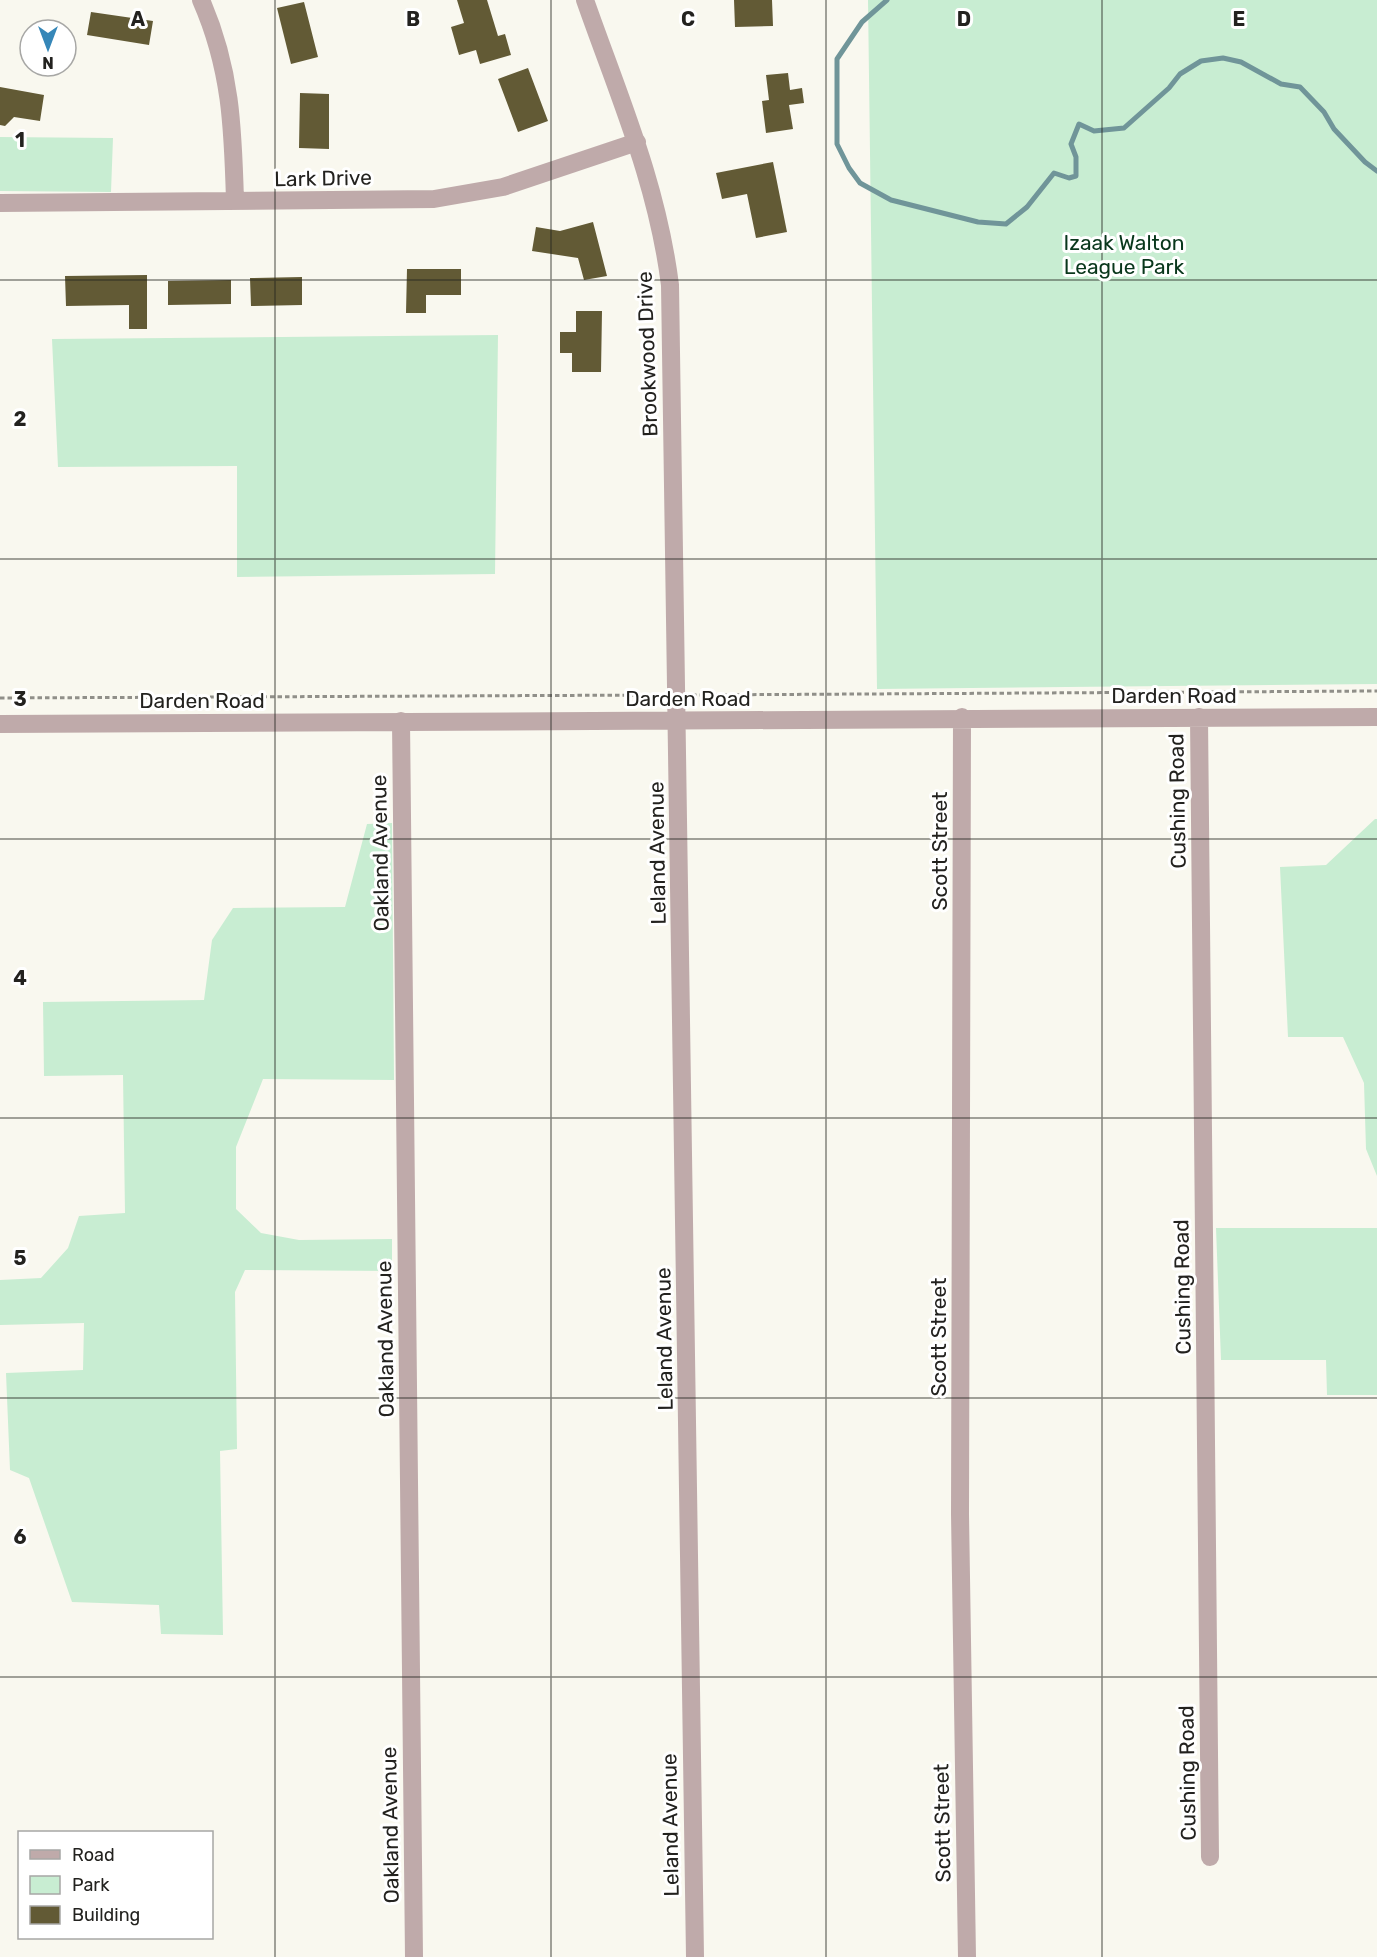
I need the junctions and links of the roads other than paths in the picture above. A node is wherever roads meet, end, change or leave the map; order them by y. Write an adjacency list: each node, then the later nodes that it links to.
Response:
1 (201, 0): 4 (street)
2 (585, 0): 3 (street, Brookwood Drive)
3 (637, 142): 4 (street, Lark Drive); 9 (street, Brookwood Drive)
4 (235, 201): 5 (street, Lark Drive)
5 (0, 203)
6 (962, 717): 7 (street, Darden Road); 9 (street, Darden Road); 15 (street, Scott Street)
7 (1199, 717): 8 (street, Darden Road); 12 (street, Cushing Road)
8 (1377, 717)
9 (678, 720): 10 (street, Darden Road); 14 (street, Leland Avenue)
10 (401, 721): 11 (street, Darden Road); 13 (street, Oakland Avenue)
11 (0, 724)
12 (1210, 1857)
13 (414, 1957)
14 (695, 1957)
15 (967, 1957)

